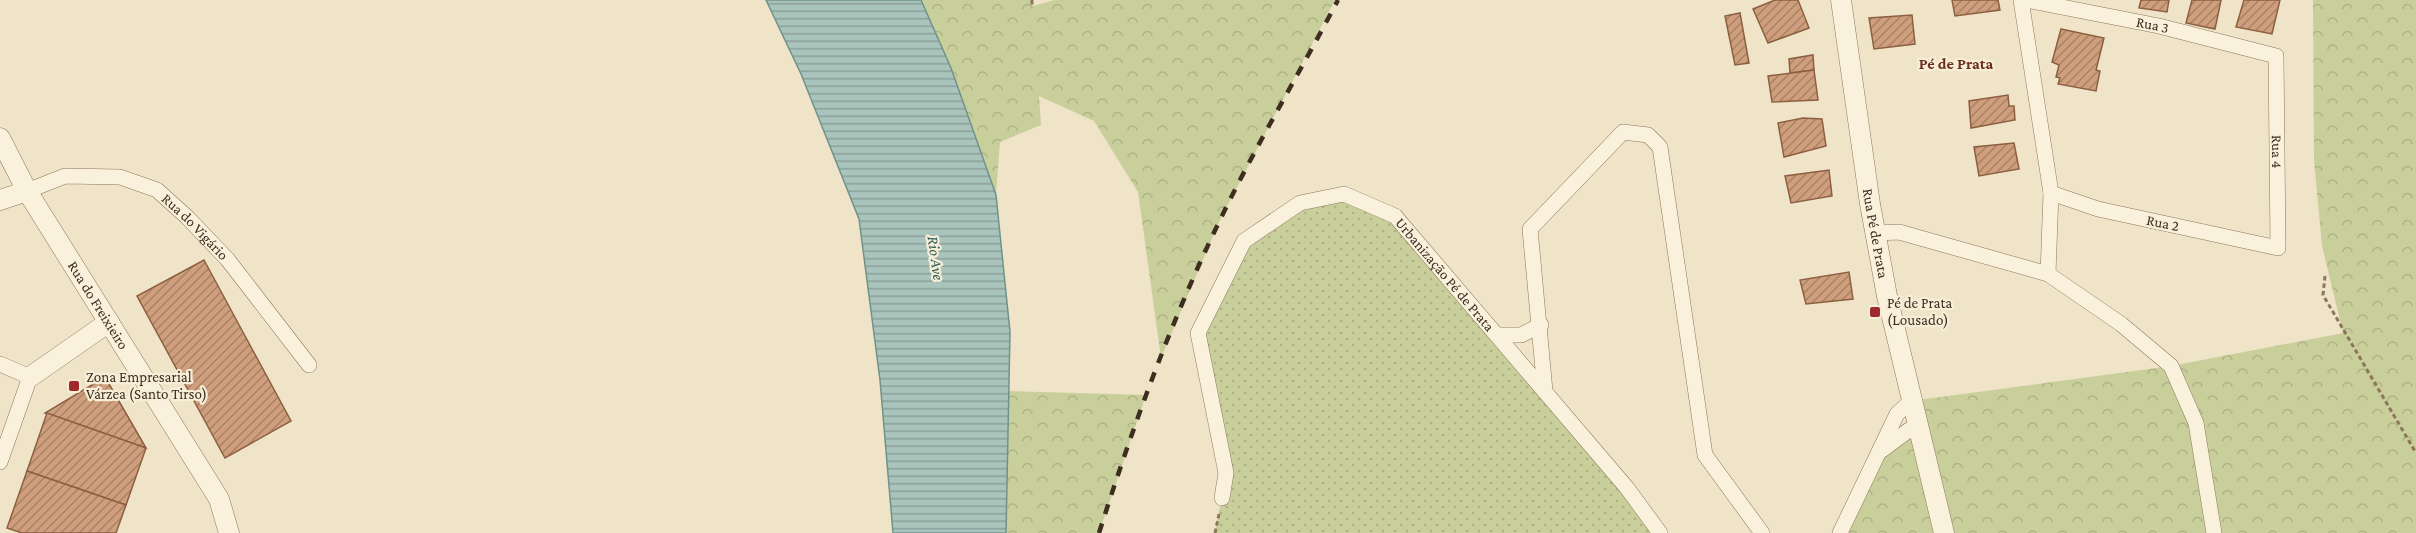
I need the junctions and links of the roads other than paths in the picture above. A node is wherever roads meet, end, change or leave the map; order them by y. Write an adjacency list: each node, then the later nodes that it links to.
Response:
1 (1841, 0): 9 (street, Rua Pé de Prata)
2 (2021, 0): 7 (street)
3 (2026, 0): 4 (street, Rua 3)
4 (2276, 57): 10 (street, Rua 4)
5 (0, 138): 6 (street, Rua do Freixieiro)
6 (27, 191): 8 (street, Rua do Vigário); 12 (street, Rua do Freixieiro); 16 (street, Rua do Vigário)
7 (2051, 193): 10 (street, Rua 2); 11 (street)
8 (0, 200)
9 (1876, 233): 11 (street); 19 (street, Rua Pé de Prata)
10 (2277, 248)
11 (2048, 274): 29 (street)
12 (109, 322): 17 (street); 24 (street, Rua do Freixieiro)
13 (1541, 325): 14 (street); 18 (street); 26 (street)
14 (1498, 335): 18 (street, Urbanização Pé de Prata); 23 (street, Urbanização Pé de Prata)
15 (0, 364): 17 (street)
16 (309, 365)
17 (30, 377): 22 (street)
18 (1545, 391): 25 (street, Urbanização Pé de Prata)
19 (1911, 401): 20 (street, Rua Pé de Prata); 21 (street)
20 (1918, 428): 21 (street); 28 (street, Rua Pé de Prata)
21 (1879, 452): 27 (street)
22 (0, 462)
23 (1222, 498)
24 (229, 533)
25 (1660, 533)
26 (1762, 533)
27 (1840, 533)
28 (1944, 533)
29 (2214, 533)

